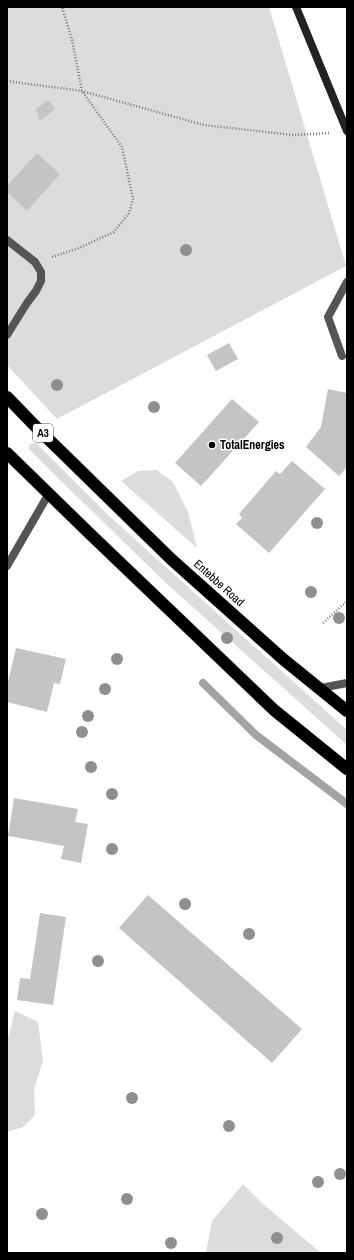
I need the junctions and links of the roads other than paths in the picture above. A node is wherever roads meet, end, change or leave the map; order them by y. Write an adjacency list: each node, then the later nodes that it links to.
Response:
1 (296, 7): 2 (main road)
2 (347, 131)
3 (7, 240): 5 (street)
4 (347, 282): 6 (street)
5 (7, 335)
6 (342, 356)
7 (7, 397): 12 (highway, Entebbe Road / A3)
8 (7, 453): 9 (highway)
9 (48, 495): 10 (street); 14 (highway)
10 (7, 566)
11 (347, 683): 12 (street)
12 (320, 688): 13 (highway, Entebbe Road)
13 (347, 711)
14 (347, 769)

